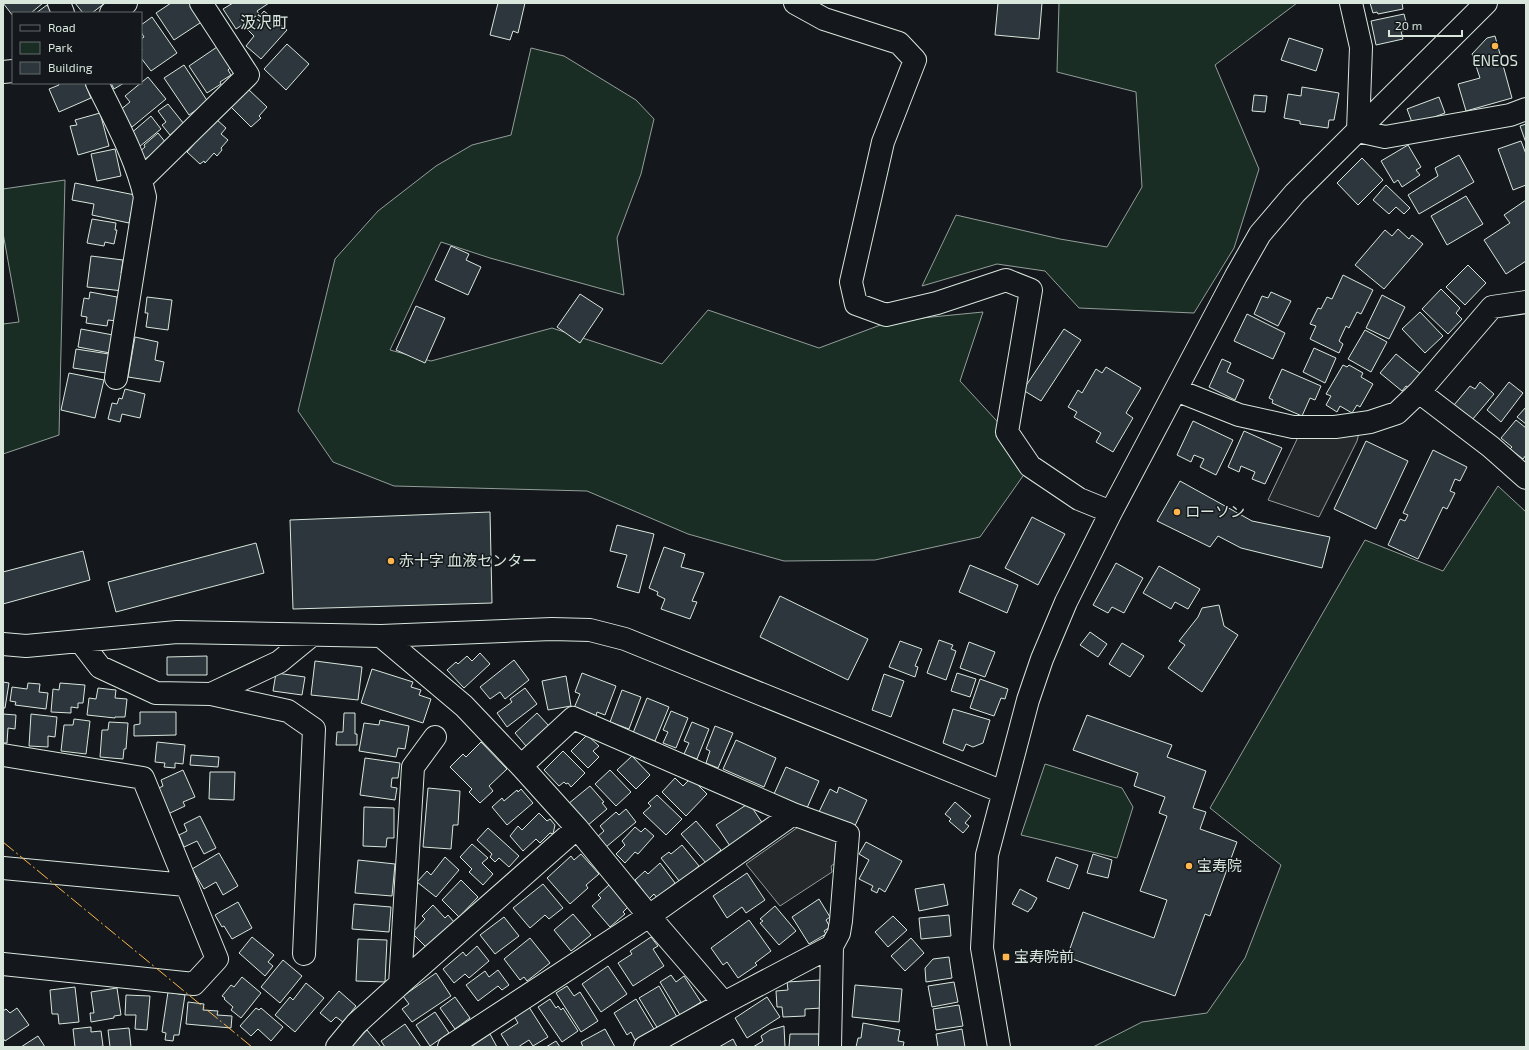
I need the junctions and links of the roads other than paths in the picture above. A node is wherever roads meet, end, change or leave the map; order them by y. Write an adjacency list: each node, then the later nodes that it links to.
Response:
1 (59, 3): 7 (street)
2 (126, 3): 8 (street)
3 (202, 3): 12 (street)
4 (795, 3): 18 (street)
5 (1351, 3): 11 (street)
6 (1486, 3): 11 (street)
7 (64, 12)
8 (112, 12)
9 (97, 84): 12 (street)
10 (1526, 109): 11 (street)
11 (1358, 131): 15 (street)
12 (141, 180): 14 (street)
13 (1526, 302): 16 (street)
14 (116, 378)
15 (1176, 390): 16 (street); 18 (street)
16 (1419, 392): 17 (street)
17 (1525, 476)
18 (1111, 512): 27 (street)
19 (312, 635): 20 (street); 21 (street); 23 (street)
20 (381, 636): 26 (street); 27 (street)
21 (80, 641): 22 (street); 23 (street)
22 (3, 644)
23 (211, 694): 34 (street)
24 (435, 738): 36 (street)
25 (3, 755): 31 (street)
26 (522, 766): 28 (street); 29 (street)
27 (1003, 792): 42 (street)
28 (794, 814): 32 (street); 33 (street)
29 (577, 828): 32 (street); 36 (street)
30 (3, 868): 31 (street)
31 (186, 885): 35 (street)
32 (649, 916): 37 (street); 39 (street)
33 (832, 946): 37 (street); 41 (street)
34 (304, 954)
35 (3, 964)
36 (400, 984): 38 (street)
37 (724, 1003): 40 (street)
38 (337, 1047)
39 (449, 1047)
40 (645, 1047)
41 (830, 1047)
42 (999, 1047)

